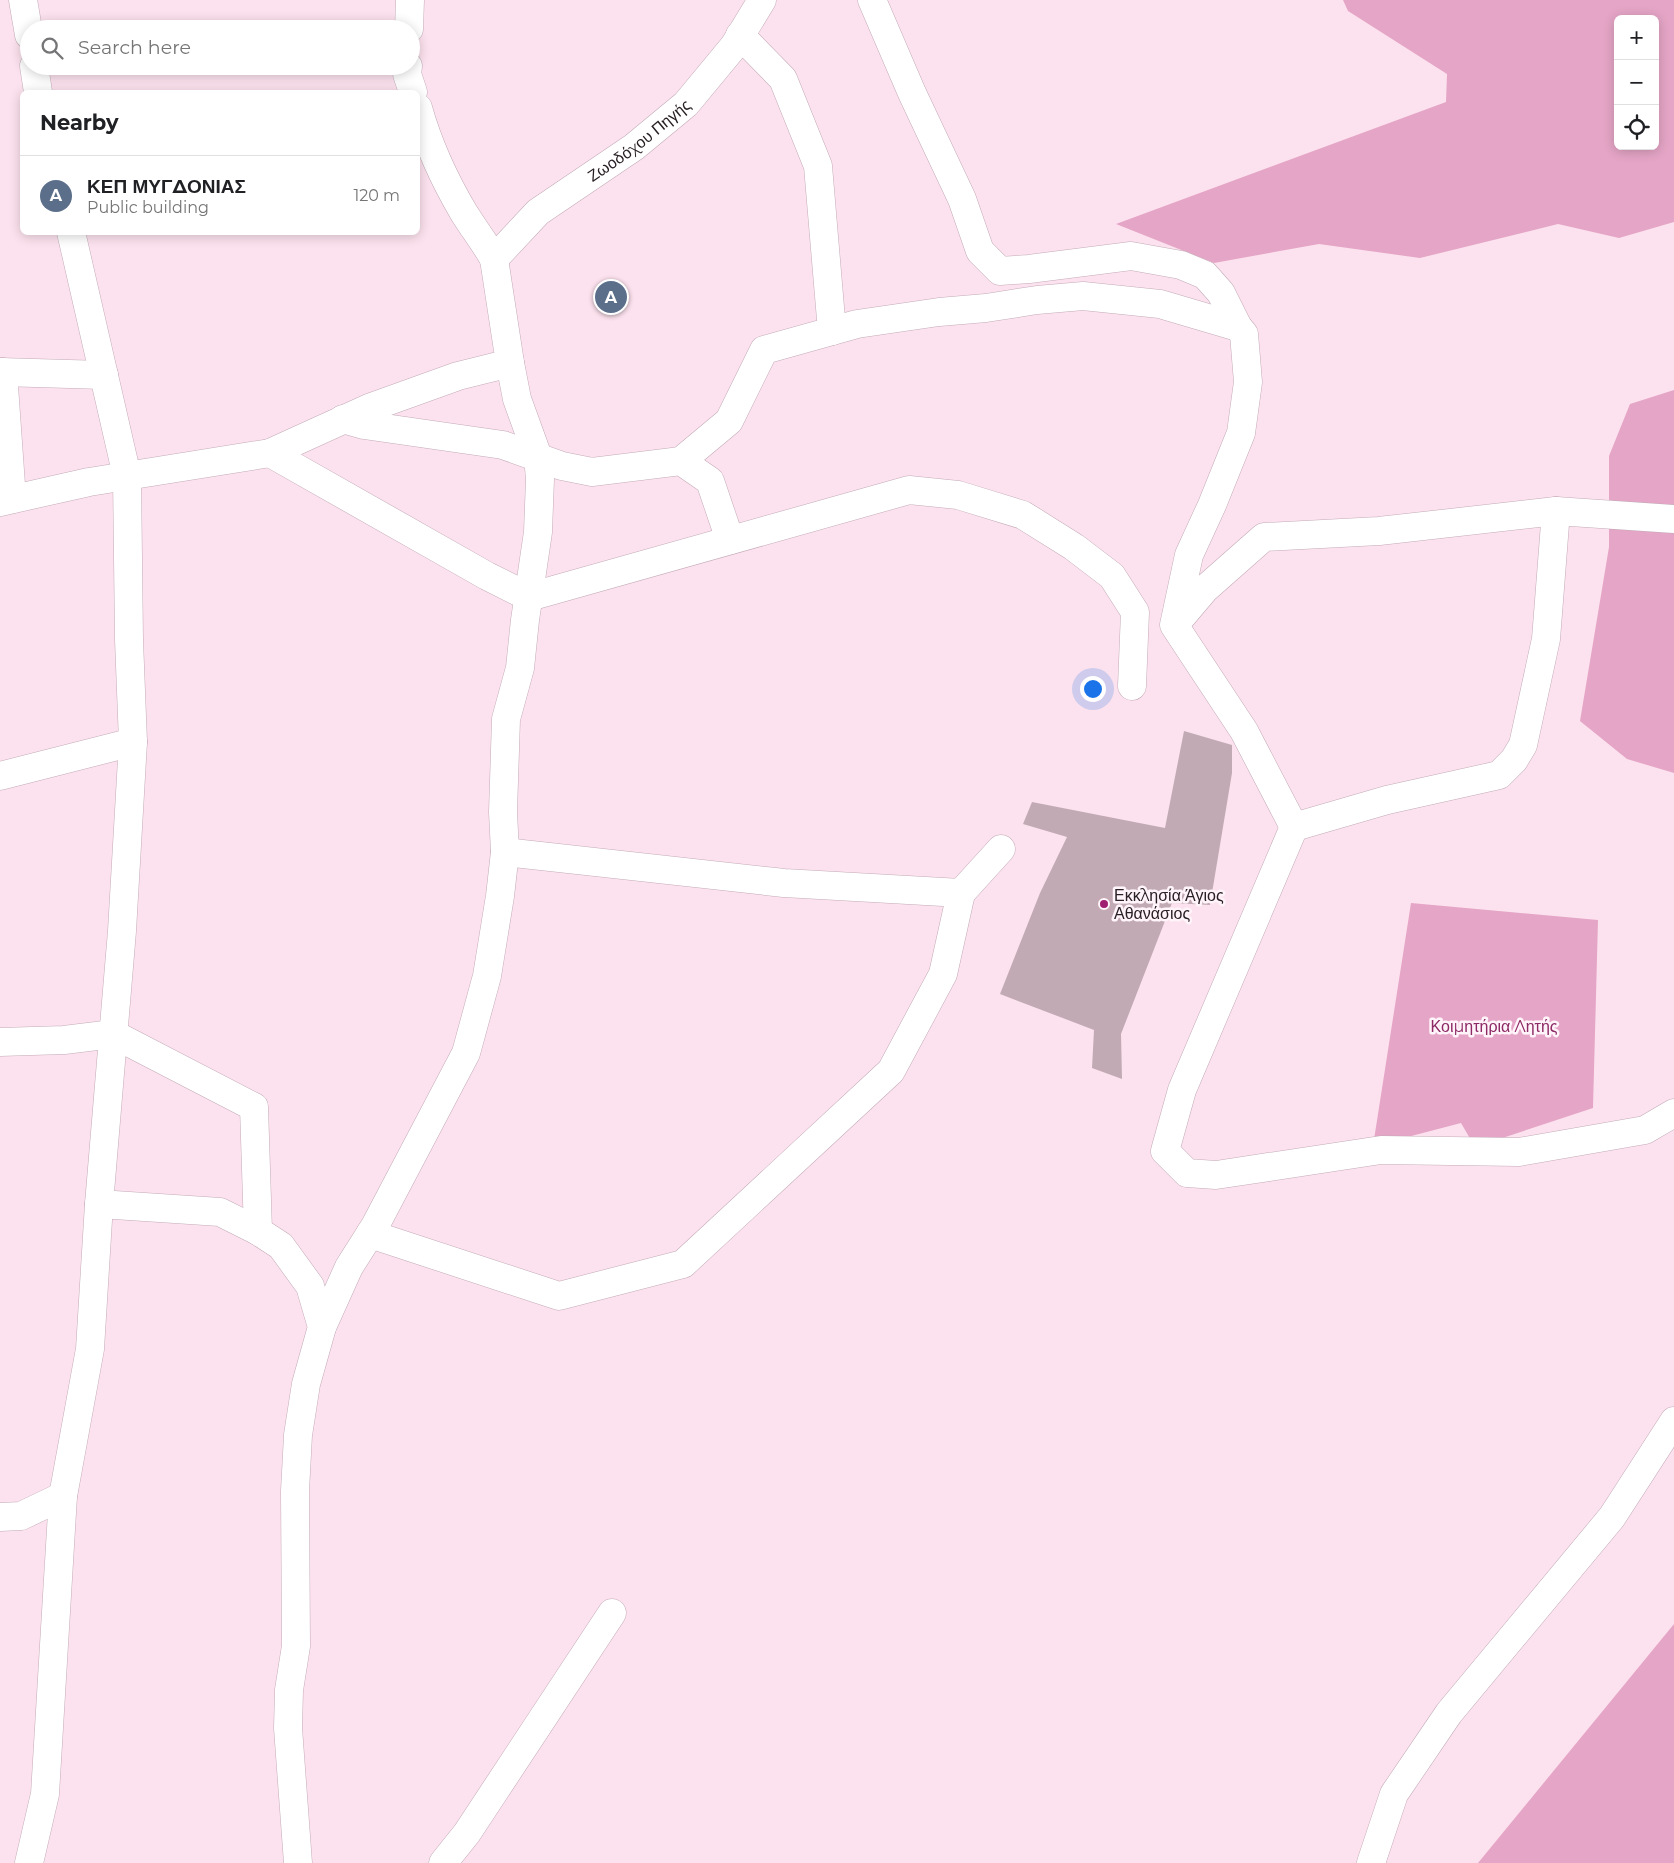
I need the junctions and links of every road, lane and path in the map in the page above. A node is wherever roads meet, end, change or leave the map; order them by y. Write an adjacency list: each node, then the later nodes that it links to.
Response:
1 (23, 0): 5 (street)
2 (410, 0): 6 (street)
3 (762, 0): 7 (street, Ζωοδόχου Πηγής)
4 (872, 0): 15 (street)
5 (26, 20)
6 (409, 20)
7 (740, 35): 14 (street, Ζωοδόχου Πηγής); 16 (street)
8 (35, 75): 10 (street)
9 (408, 75): 11 (street)
10 (38, 90)
11 (412, 90)
12 (420, 115): 14 (street)
13 (72, 235): 19 (street)
14 (494, 259): 17 (street)
15 (1238, 327): 16 (street); 30 (street)
16 (832, 331): 23 (street)
17 (510, 363): 20 (street); 22 (street)
18 (2, 372): 19 (street); 25 (street)
19 (104, 375): 24 (street)
20 (343, 419): 21 (street); 22 (street)
21 (270, 453): 24 (street); 29 (street)
22 (538, 457): 23 (street); 29 (street)
23 (681, 461): 28 (street)
24 (127, 476): 25 (street); 32 (street)
25 (6, 500)
26 (1556, 511): 27 (street); 30 (street); 34 (street)
27 (1674, 519)
28 (730, 540): 29 (street); 31 (street)
29 (529, 597): 36 (street)
30 (1174, 625): 34 (street)
31 (1132, 686)
32 (133, 742): 33 (street); 38 (street)
33 (0, 776)
34 (1294, 827): 40 (street)
35 (1001, 849): 37 (street)
36 (505, 852): 37 (street); 43 (street)
37 (961, 893): 43 (street)
38 (113, 1034): 39 (street); 41 (street); 42 (street)
39 (0, 1042)
40 (1674, 1113)
41 (99, 1204): 42 (street); 46 (street)
42 (258, 1231): 44 (street)
43 (370, 1234): 44 (street)
44 (322, 1327): 50 (street)
45 (1674, 1421): 52 (street)
46 (63, 1496): 47 (street); 49 (street)
47 (0, 1517)
48 (612, 1613): 51 (street)
49 (29, 1863)
50 (298, 1863)
51 (443, 1863)
52 (1371, 1863)

